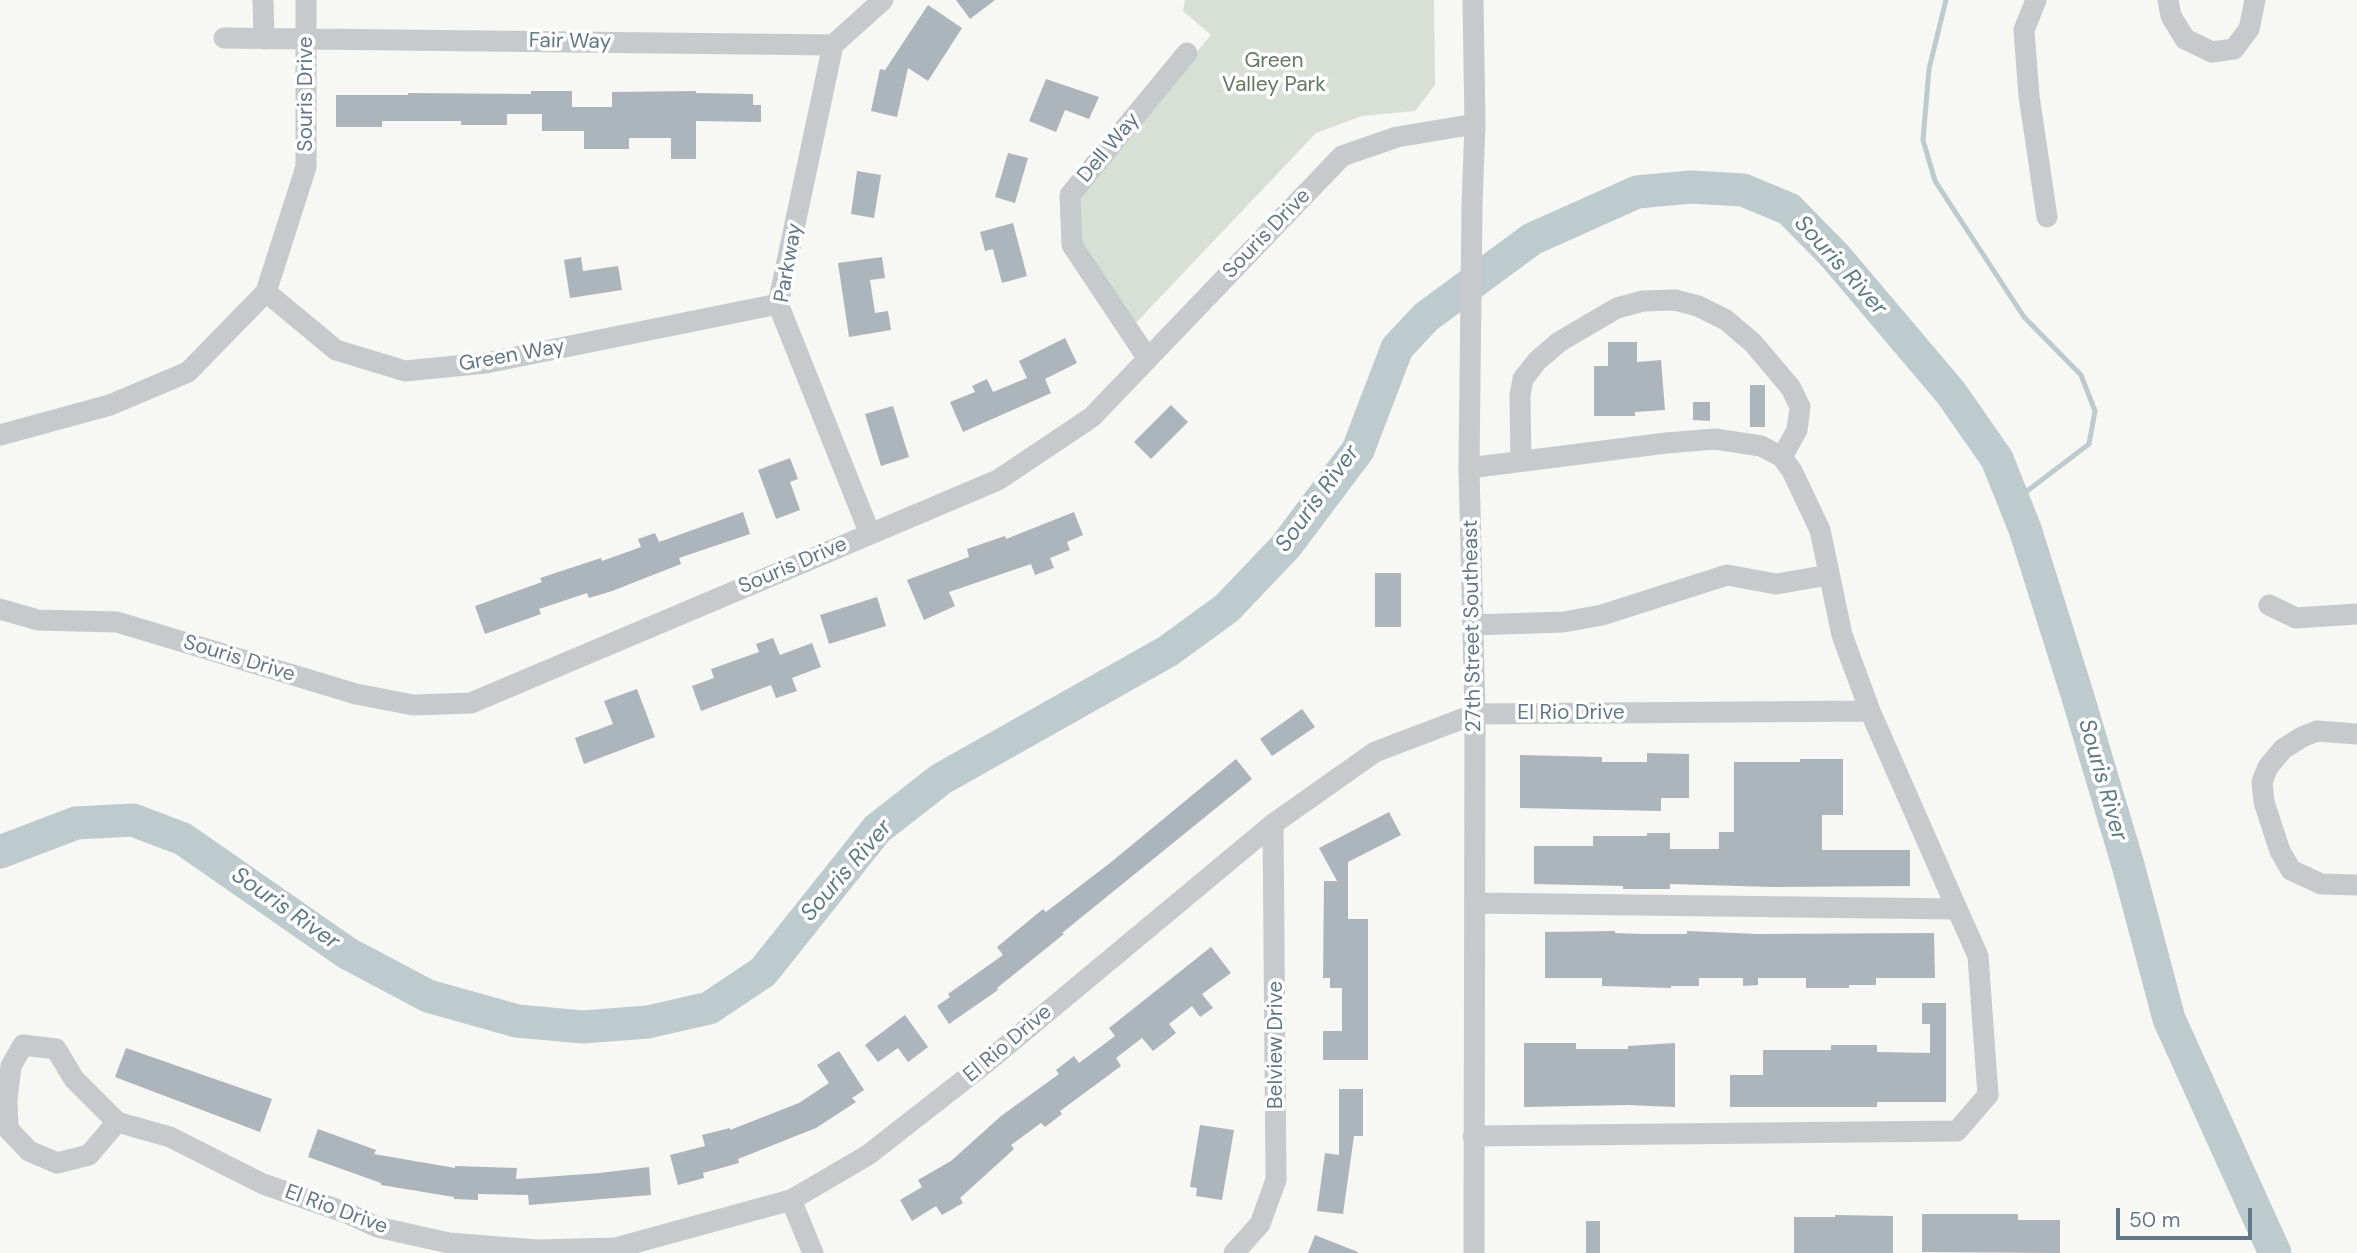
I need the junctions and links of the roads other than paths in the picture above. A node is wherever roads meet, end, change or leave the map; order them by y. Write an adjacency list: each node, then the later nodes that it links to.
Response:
1 (263, 0): 9 (street)
2 (306, 0): 10 (street, Souris Drive)
3 (883, 0): 11 (street)
4 (1472, 0): 13 (street, 27th Street Southeast)
5 (2036, 0): 14 (street)
6 (2168, 0): 7 (street)
7 (2255, 0)
8 (223, 38): 9 (street, Fair Way)
9 (264, 39): 10 (street, Fair Way)
10 (306, 40): 11 (street, Fair Way); 15 (street, Souris Drive)
11 (833, 45): 16 (street, Parkway)
12 (1187, 53): 17 (street, Dell Way)
13 (1475, 124): 17 (street, Souris Drive); 21 (street, 27th Street Southeast)
14 (2046, 217)
15 (266, 292): 16 (street, Green Way); 18 (street, Souris Drive)
16 (778, 304): 22 (street, Parkway)
17 (1148, 359): 22 (street, Souris Drive)
18 (0, 435)
19 (1782, 457): 20 (street); 20 (street); 23 (street)
20 (1521, 461): 21 (street)
21 (1469, 468): 27 (street, 27th Street Southeast)
22 (870, 534): 25 (street, Souris Drive)
23 (1829, 575): 27 (street); 28 (street)
24 (2269, 605): 26 (street)
25 (0, 609)
26 (2357, 614)
27 (1473, 625): 29 (street, 27th Street Southeast)
28 (1870, 711): 29 (street, El Rio Drive); 34 (street)
29 (1475, 714): 31 (street, El Rio Drive); 33 (street, 27th Street Southeast)
30 (2357, 734): 32 (street)
31 (1273, 824): 37 (street, El Rio Drive); 39 (street, Belview Drive)
32 (2357, 885)
33 (1475, 904): 34 (street); 36 (street, 27th Street Southeast)
34 (1957, 909): 36 (street)
35 (117, 1122): 35 (street, El Rio Drive); 37 (street, El Rio Drive)
36 (1473, 1136): 40 (street, 27th Street Southeast)
37 (791, 1200): 38 (street)
38 (813, 1253)
39 (1234, 1253)
40 (1474, 1253)

